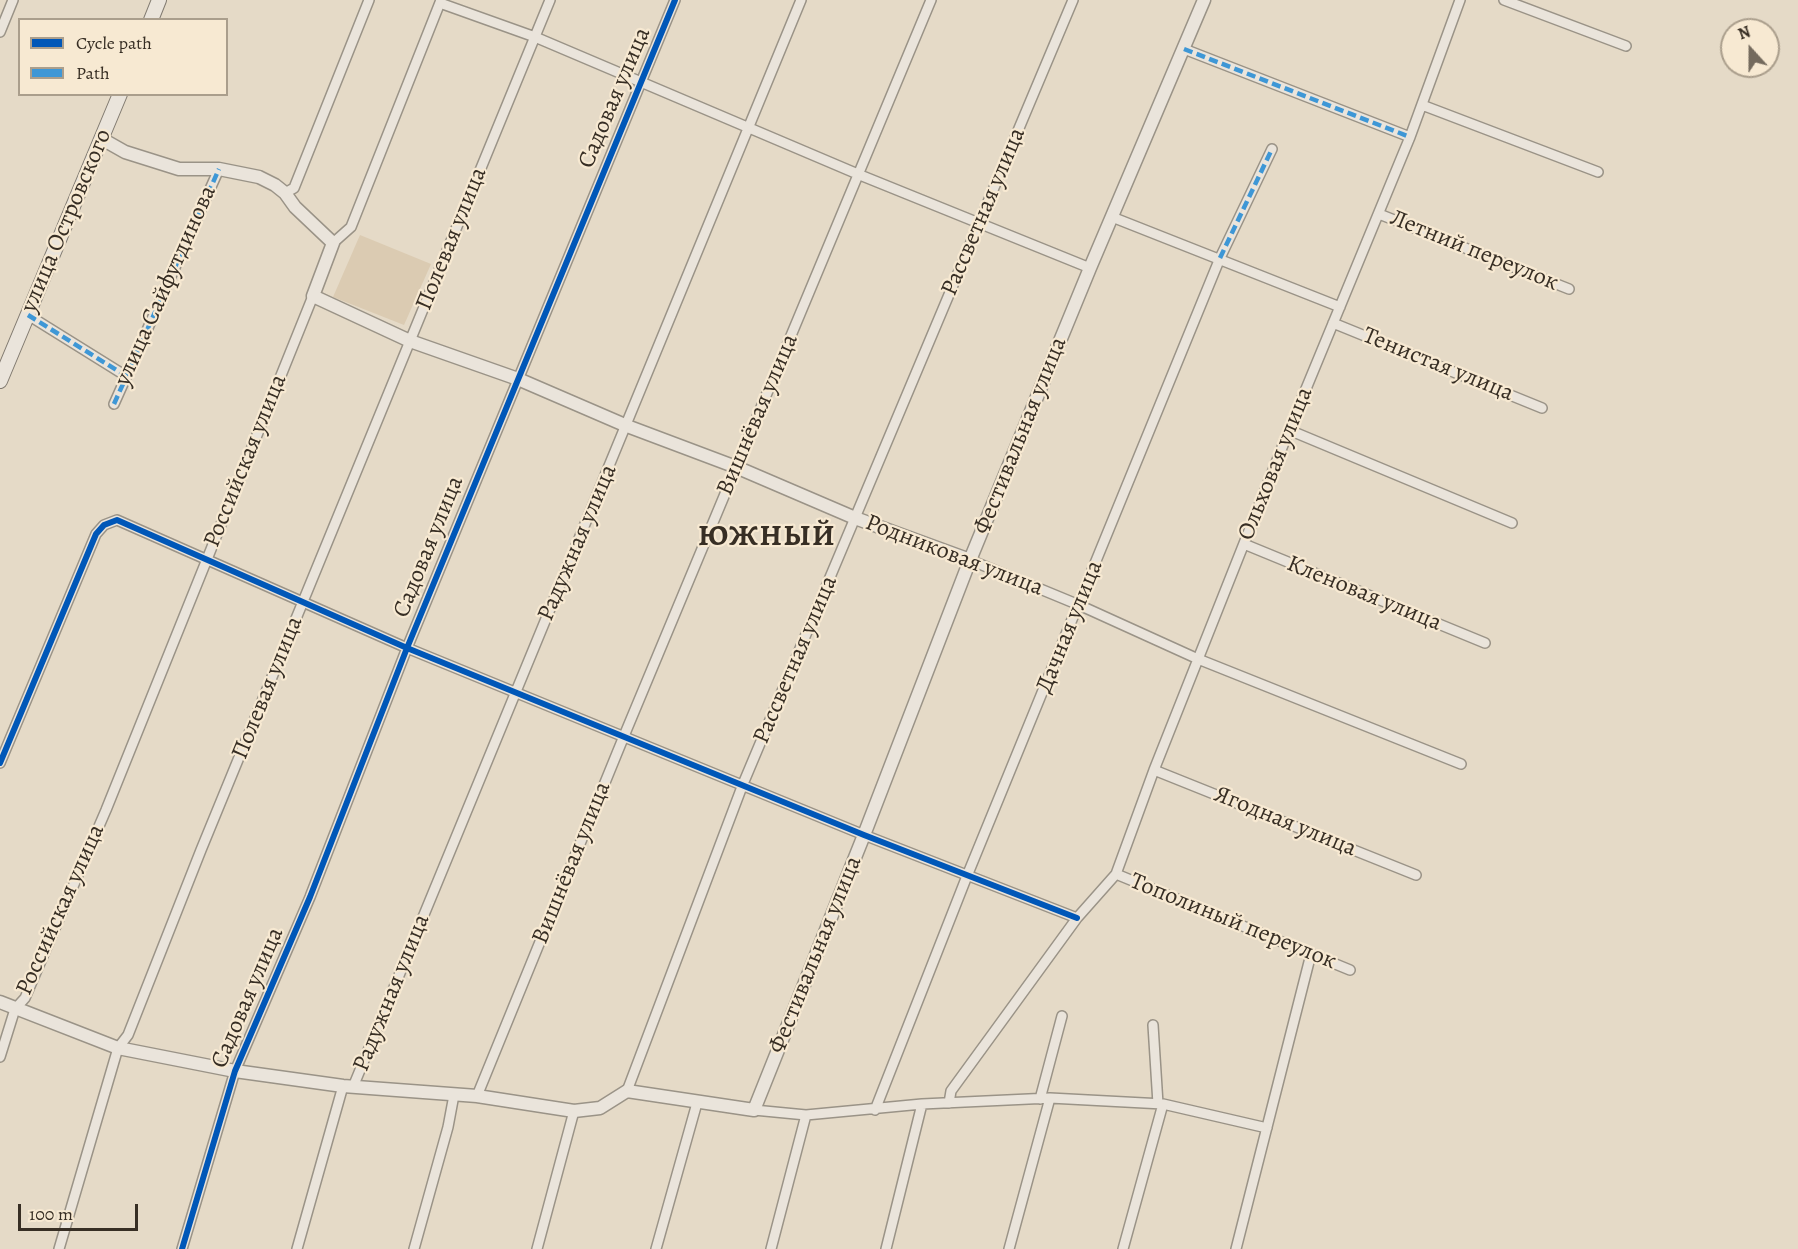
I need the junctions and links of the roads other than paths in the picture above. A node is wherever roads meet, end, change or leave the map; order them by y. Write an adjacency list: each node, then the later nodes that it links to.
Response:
1 (13, 0): 14 (street)
2 (159, 0): 13 (main road)
3 (369, 0): 28 (street)
4 (550, 0): 15 (street, Полевая улица)
5 (675, 0): 18 (street, Садовая улица)
6 (801, 0): 21 (street, Радужная улица)
7 (931, 0): 27 (street, Вишнёвая улица)
8 (1073, 0): 31 (street, Рассветная улица)
9 (1204, 0): 17 (street, Фестивальная улица)
10 (1460, 0): 20 (street, Ольховая улица)
11 (1504, 0): 16 (street)
12 (440, 2): 15 (street); 32 (street, Российская улица)
13 (152, 18)
14 (0, 32)
15 (535, 37): 18 (street); 40 (street, Полевая улица)
16 (1626, 46)
17 (1184, 49): 22 (street); 30 (street, Фестивальная улица)
18 (642, 82): 21 (street); 42 (street, Садовая улица)
19 (119, 96): 23 (main road, улица Островского)
20 (1422, 105): 22 (street, Ольховая улица); 26 (street)
21 (748, 127): 27 (street); 46 (street, Радужная улица)
22 (1410, 137): 29 (street, Ольховая улица)
23 (102, 139): 25 (street); 38 (main road, улица Островского)
24 (1272, 148): 33 (street, Дачная улица)
25 (219, 169): 28 (street); 41 (street, улица Сайфутдинова)
26 (1598, 172)
27 (860, 175): 31 (street); 48 (street, Вишнёвая улица)
28 (285, 193): 32 (street)
29 (1379, 214): 35 (street, Летний переулок); 37 (street, Ольховая улица)
30 (1112, 217): 33 (street); 34 (street, Фестивальная улица)
31 (979, 223): 34 (street); 49 (street, Рассветная улица)
32 (333, 243): 36 (street, Российская улица)
33 (1220, 258): 37 (street); 55 (street, Дачная улица)
34 (1090, 268): 52 (street, Фестивальная улица)
35 (1569, 289)
36 (313, 297): 40 (street, Родниковая улица); 53 (street, Российская улица)
37 (1340, 307): 39 (street, Ольховая улица)
38 (28, 315): 41 (street); 43 (main road, улица Островского)
39 (1334, 323): 45 (street, Тенистая улица); 47 (street, Ольховая улица)
40 (411, 341): 42 (street, Родниковая улица); 54 (street, Полевая улица)
41 (126, 376): 44 (street, улица Сайфутдинова)
42 (518, 379): 46 (street, Родниковая улица); 57 (street, Садовая улица)
43 (0, 381)
44 (114, 404)
45 (1542, 408)
46 (627, 426): 48 (street, Родниковая улица); 59 (street, Радужная улица)
47 (1289, 430): 50 (street); 51 (street, Ольховая улица)
48 (736, 468): 49 (street, Родниковая улица); 60 (street, Вишнёвая улица)
49 (855, 518): 52 (street, Родниковая улица); 64 (street, Рассветная улица)
50 (1512, 523)
51 (1244, 544): 56 (street, Кленовая улица); 58 (street, Ольховая улица)
52 (970, 560): 55 (street, Родниковая улица); 65 (street, Фестивальная улица)
53 (206, 561): 54 (street); 61 (street); 73 (street, Российская улица)
54 (303, 603): 57 (street); 76 (street, Полевая улица)
55 (1079, 605): 58 (street, Родниковая улица); 68 (street, Дачная улица)
56 (1485, 643)
57 (407, 648): 59 (street); 78 (street, Садовая улица)
58 (1198, 659): 62 (street, Родниковая улица); 63 (street, Ольховая улица)
59 (516, 692): 60 (street); 79 (street, Радужная улица)
60 (624, 736): 64 (street); 82 (street, Вишнёвая улица)
61 (0, 763)
62 (1461, 764)
63 (1154, 770): 66 (street, Ольховая улица); 67 (street, Ягодная улица)
64 (743, 784): 65 (street); 80 (street, Рассветная улица)
65 (864, 835): 68 (street); 88 (street, Фестивальная улица)
66 (1116, 874): 69 (street, Ольховая улица); 70 (street, Тополиный переулок)
67 (1416, 875)
68 (967, 876): 69 (street); 89 (street, Дачная улица)
69 (1077, 918): 85 (street, Ольховая улица)
70 (1311, 954): 71 (street, Тополиный переулок); 92 (street)
71 (1350, 970)
72 (0, 1002): 73 (street)
73 (15, 1009): 76 (street); 77 (street, Российская улица)
74 (1062, 1016): 83 (street)
75 (1154, 1025): 87 (street)
76 (118, 1048): 78 (street); 93 (street, Полевая улица)
77 (0, 1057)
78 (234, 1071): 79 (street); 94 (street, Садовая улица)
79 (348, 1086): 81 (street); 95 (street, Радужная улица)
80 (627, 1091): 84 (street); 90 (street)
81 (454, 1095): 82 (street); 96 (street)
82 (477, 1096): 90 (street)
83 (1045, 1099): 85 (street); 87 (street); 101 (street)
84 (697, 1103): 88 (street); 98 (street)
85 (949, 1103): 86 (street)
86 (922, 1104): 89 (street); 100 (street)
87 (1160, 1104): 92 (street); 102 (street)
88 (754, 1110): 91 (street)
89 (875, 1110): 91 (street)
90 (574, 1111): 97 (street)
91 (806, 1115): 99 (street)
92 (1267, 1128): 103 (street)
93 (59, 1249)
94 (183, 1249)
95 (297, 1249)
96 (414, 1249)
97 (537, 1249)
98 (656, 1249)
99 (771, 1249)
100 (886, 1249)
101 (1009, 1249)
102 (1123, 1249)
103 (1236, 1249)

